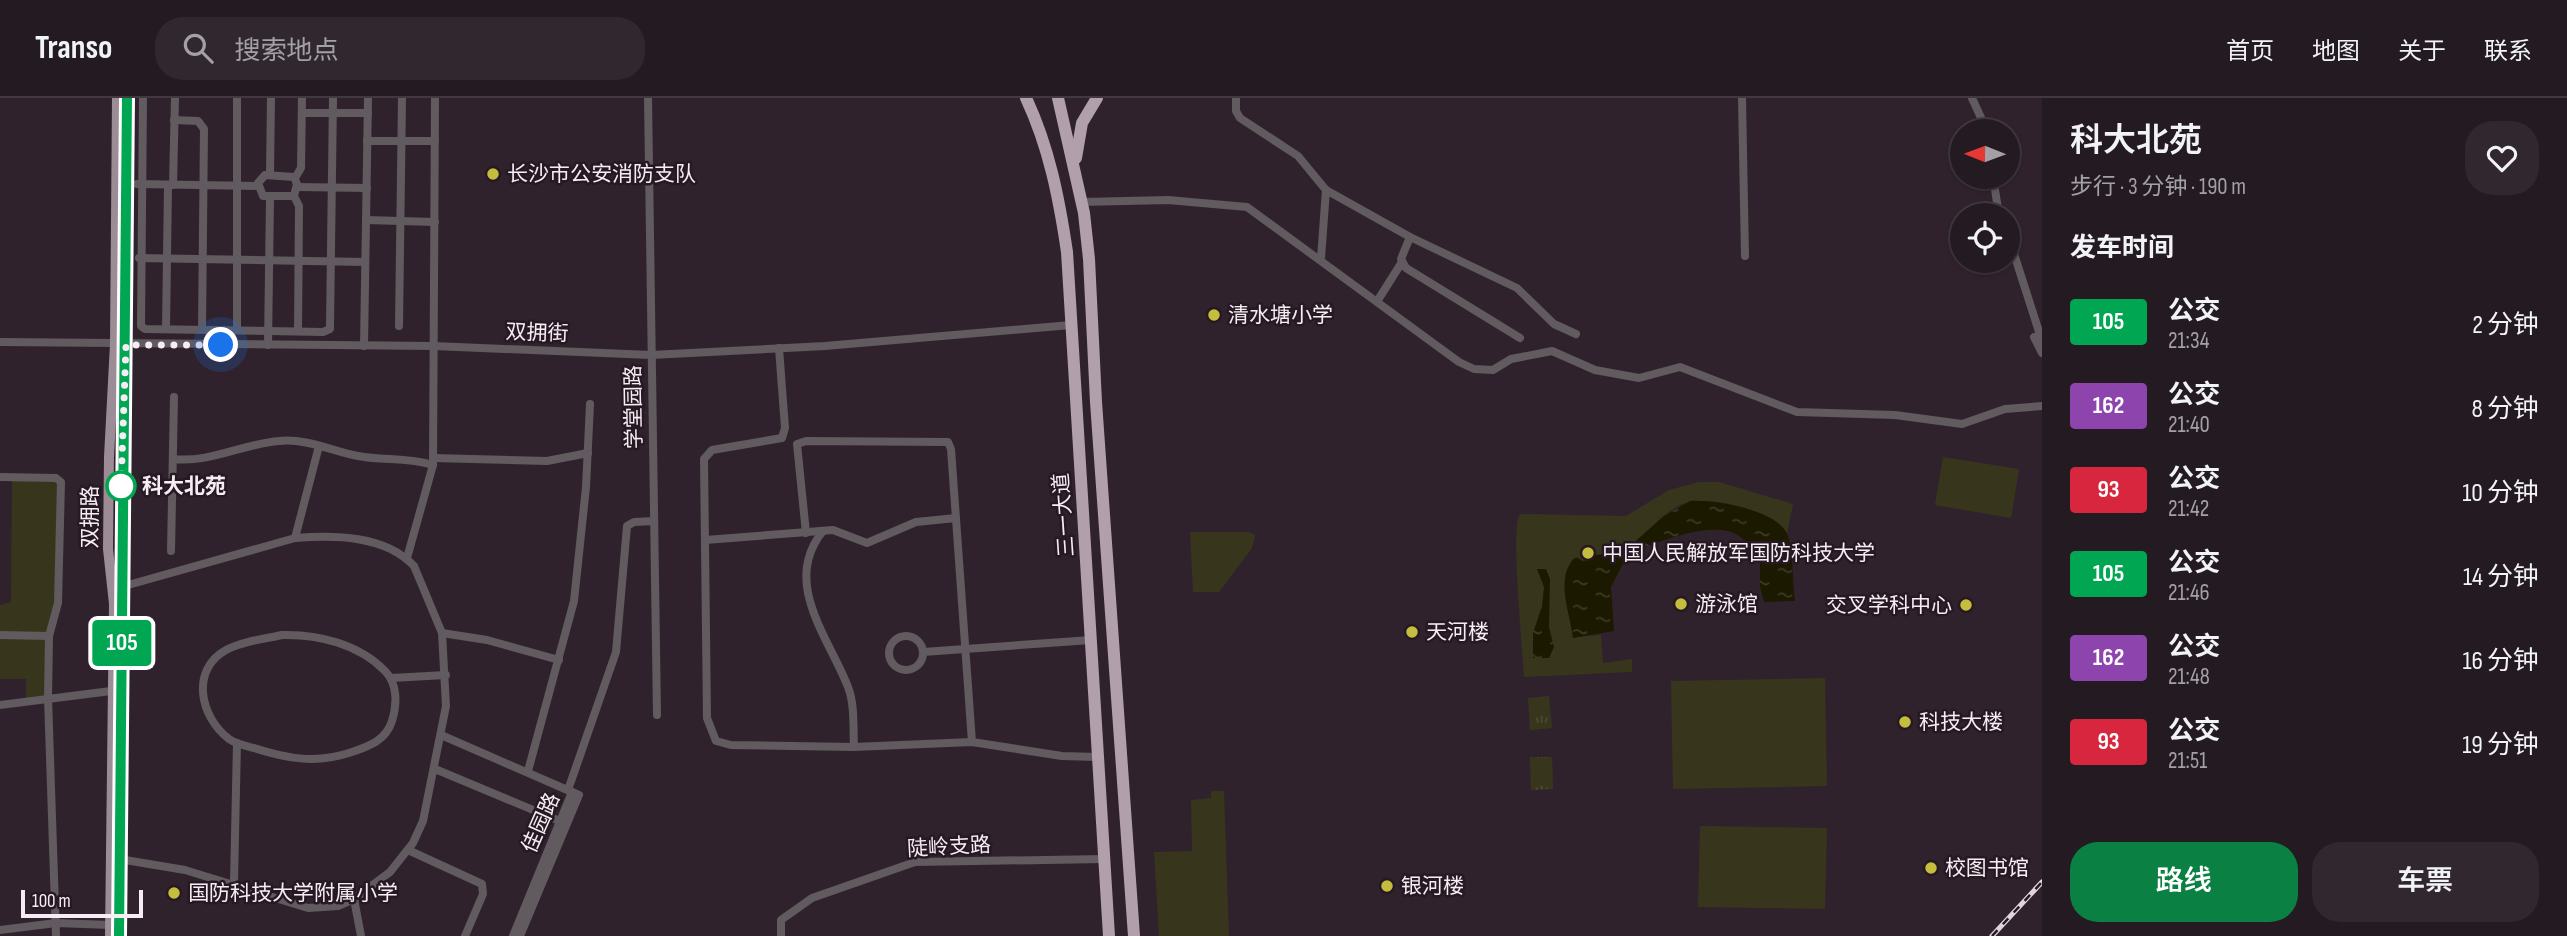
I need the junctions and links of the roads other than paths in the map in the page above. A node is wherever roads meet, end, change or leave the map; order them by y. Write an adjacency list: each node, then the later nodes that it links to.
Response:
1 (117, 98): 32 (main road, 双拥路)
2 (127, 98): 32 (main road, 双拥路)
3 (143, 98): 33 (street)
4 (175, 98): 25 (street)
5 (237, 98): 36 (street)
6 (271, 98): 30 (street)
7 (302, 98): 20 (street)
8 (333, 98): 21 (street)
9 (368, 98): 22 (street)
10 (402, 98): 27 (street)
11 (435, 98): 28 (street)
12 (648, 98): 79 (street, 学堂园路)
13 (1026, 98): 62 (highway, 三一大道)
14 (1058, 98): 29 (highway, 三一大道)
15 (1097, 98): 29 (highway)
16 (1236, 98): 40 (street)
17 (1742, 98): 48 (street)
18 (1972, 98): 23 (street)
19 (1978, 98): 24 (street)
20 (302, 113): 21 (street); 31 (street)
21 (333, 113): 22 (street); 38 (street)
22 (368, 113): 26 (street)
23 (1983, 119)
24 (1985, 119)
25 (174, 120): 34 (street); 35 (street)
26 (367, 141): 27 (street); 39 (street)
27 (402, 141): 28 (street); 45 (street)
28 (435, 141): 46 (street)
29 (1076, 169): 43 (highway, 三一大道)
30 (270, 174): 31 (street); 37 (street)
31 (296, 183): 38 (street); 41 (street)
32 (121, 184): 33 (street); 73 (main road, 双拥路)
33 (140, 184): 34 (street); 50 (street)
34 (171, 185): 35 (street); 51 (street)
35 (203, 185): 36 (street); 52 (street)
36 (237, 186): 37 (street); 53 (street)
37 (258, 186): 42 (street)
38 (333, 187): 39 (street); 56 (street)
39 (367, 188): 44 (street)
40 (1326, 190): 47 (street); 49 (street)
41 (294, 196): 42 (street); 55 (street)
42 (270, 199): 54 (street)
43 (1082, 202): 49 (street); 137 (highway, 三一大道)
44 (366, 220): 45 (street); 57 (street)
45 (401, 221): 46 (street); 63 (street)
46 (435, 222): 76 (street)
47 (1410, 237): 58 (street); 69 (street)
48 (1745, 256)
49 (1321, 257): 61 (street)
50 (139, 258): 51 (street); 64 (street)
51 (167, 258): 52 (street); 64 (street)
52 (203, 259): 53 (street); 65 (street)
53 (237, 260): 54 (street); 66 (street)
54 (270, 260): 55 (street); 67 (street)
55 (299, 261): 56 (street); 68 (street)
56 (331, 261): 57 (street); 68 (street)
57 (365, 262): 75 (street)
58 (1402, 262): 61 (street); 70 (street)
59 (2014, 273): 78 (street)
60 (2018, 273): 71 (street)
61 (1378, 300): 82 (street)
62 (1071, 325): 77 (street, 双拥街); 102 (highway, 三一大道)
63 (399, 326)
64 (166, 329): 65 (street)
65 (202, 329): 66 (street)
66 (237, 330): 67 (street)
67 (269, 331): 68 (street); 74 (street)
68 (298, 331)
69 (1576, 334)
70 (1520, 338)
71 (2042, 341)
72 (0, 342): 73 (street, 双拥街)
73 (120, 344): 74 (street, 双拥街); 98 (main road, 双拥路); 108 (main road, 双拥路)
74 (268, 345): 75 (street, 双拥街)
75 (364, 346): 76 (street, 双拥街)
76 (434, 346): 79 (street, 双拥街); 88 (street)
77 (779, 348): 79 (street, 双拥街); 83 (street)
78 (2042, 353)
79 (651, 355): 91 (street, 学堂园路)
80 (174, 397): 87 (street)
81 (590, 404): 86 (street)
82 (2042, 406)
83 (784, 434): 84 (street); 95 (street)
84 (797, 444): 90 (street); 93 (street)
85 (318, 446): 87 (street); 88 (street); 94 (street)
86 (588, 453): 88 (street); 105 (street)
87 (173, 459): 96 (street)
88 (433, 462): 97 (street)
89 (0, 477): 101 (street)
90 (956, 518): 92 (street); 103 (street)
91 (654, 522): 111 (street, 学堂园路); 119 (street, 佳园路)
92 (823, 531): 93 (street); 115 (street)
93 (806, 533): 95 (street)
94 (295, 538): 97 (street); 98 (street)
95 (705, 540): 115 (street)
96 (171, 551)
97 (407, 558): 99 (street)
98 (121, 587): 108 (main road, 双拥路)
99 (442, 634): 105 (street); 106 (street)
100 (0, 635): 101 (street)
101 (50, 636): 109 (street)
102 (1091, 640): 103 (street); 116 (highway, 三一大道)
103 (966, 649): 104 (street); 113 (street)
104 (923, 652): 104 (street)
105 (559, 660): 118 (street)
106 (446, 675): 107 (street); 112 (street)
107 (391, 678): 114 (street); 114 (street)
108 (117, 690): 109 (street); 122 (main road, 双拥路); 128 (main road, 双拥路)
109 (48, 698): 110 (street); 126 (street)
110 (0, 705)
111 (657, 715)
112 (441, 735): 117 (street); 118 (street)
113 (972, 742): 115 (street); 116 (street)
114 (237, 743): 124 (street)
115 (854, 747)
116 (1097, 757): 123 (highway, 三一大道)
117 (435, 769): 120 (street); 121 (street)
118 (528, 771): 119 (street)
119 (570, 791): 120 (street, 佳园路)
120 (563, 822): 133 (street, 佳园路); 134 (street, 佳园路)
121 (408, 850): 125 (street); 132 (street)
122 (119, 859): 124 (street); 130 (main road, 双拥路)
123 (1104, 859): 135 (street, 陡岭支路); 136 (highway, 三一大道)
124 (234, 882): 125 (street)
125 (354, 899): 131 (street)
126 (56, 923): 127 (street); 128 (street); 129 (street)
127 (0, 930)
128 (110, 931)
129 (56, 936)
130 (119, 936)
131 (361, 936)
132 (465, 936)
133 (513, 936)
134 (520, 936)
135 (782, 936)
136 (1109, 936)
137 (1133, 936)

